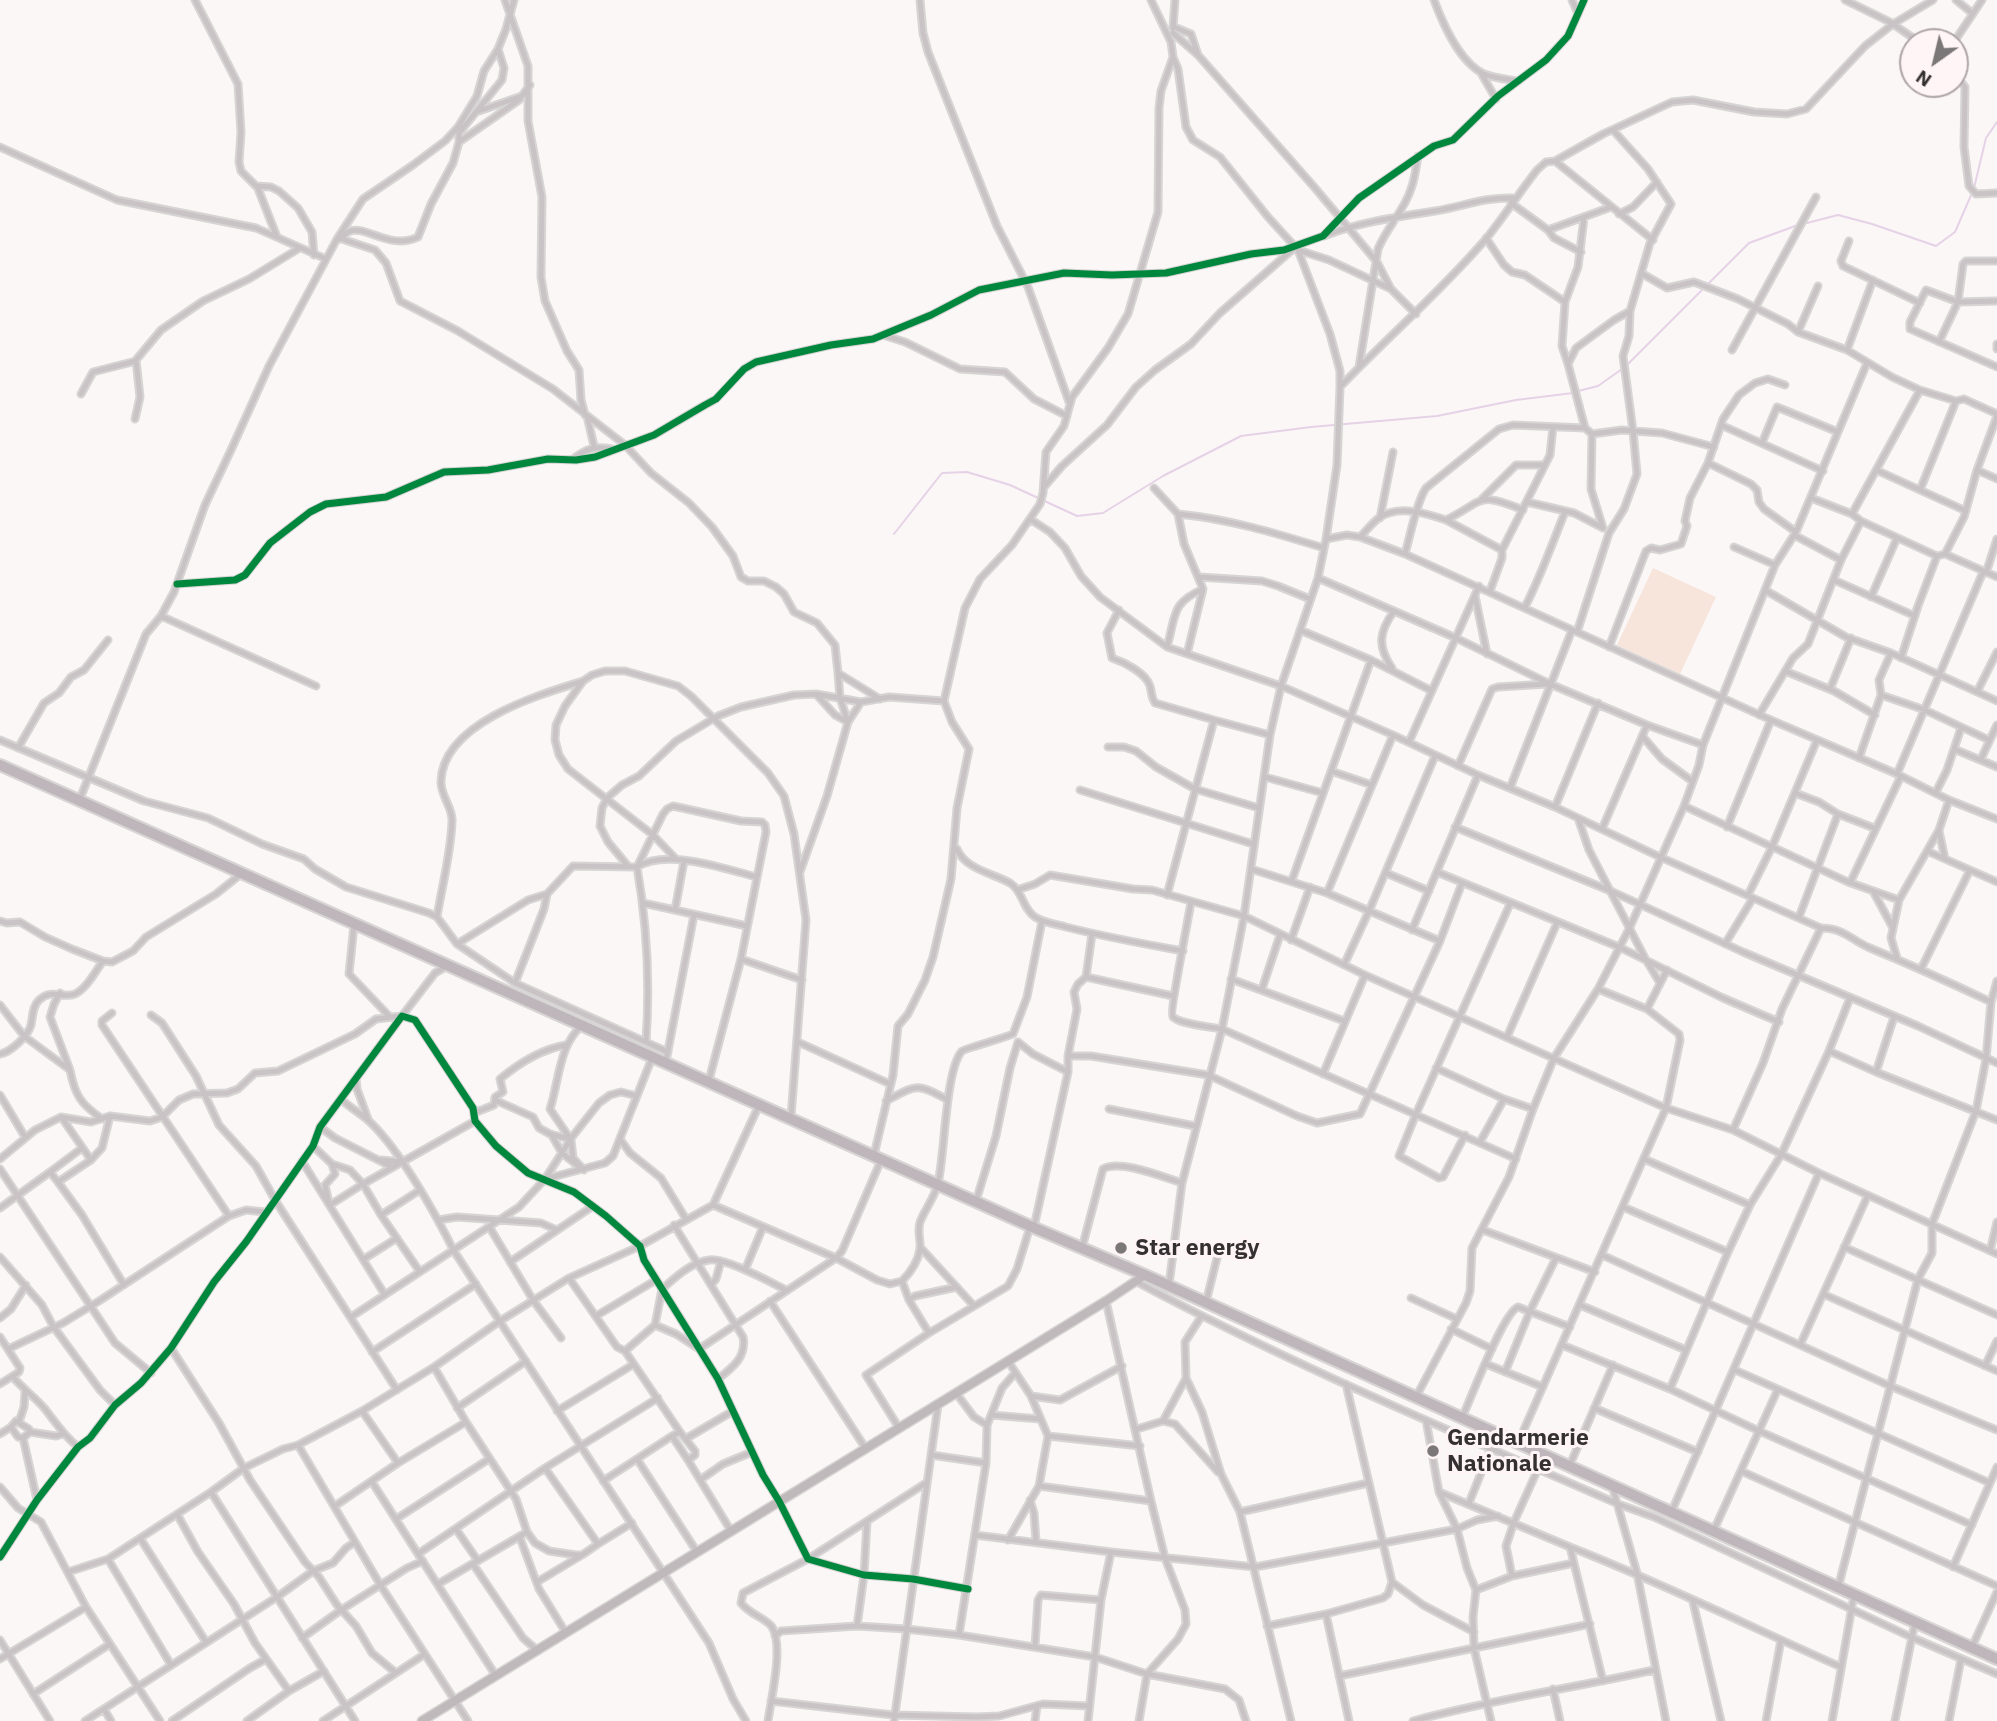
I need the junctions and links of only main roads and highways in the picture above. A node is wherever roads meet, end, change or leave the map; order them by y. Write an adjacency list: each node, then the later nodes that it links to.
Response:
1 (0, 765): 2 (highway)
2 (1997, 1659)

